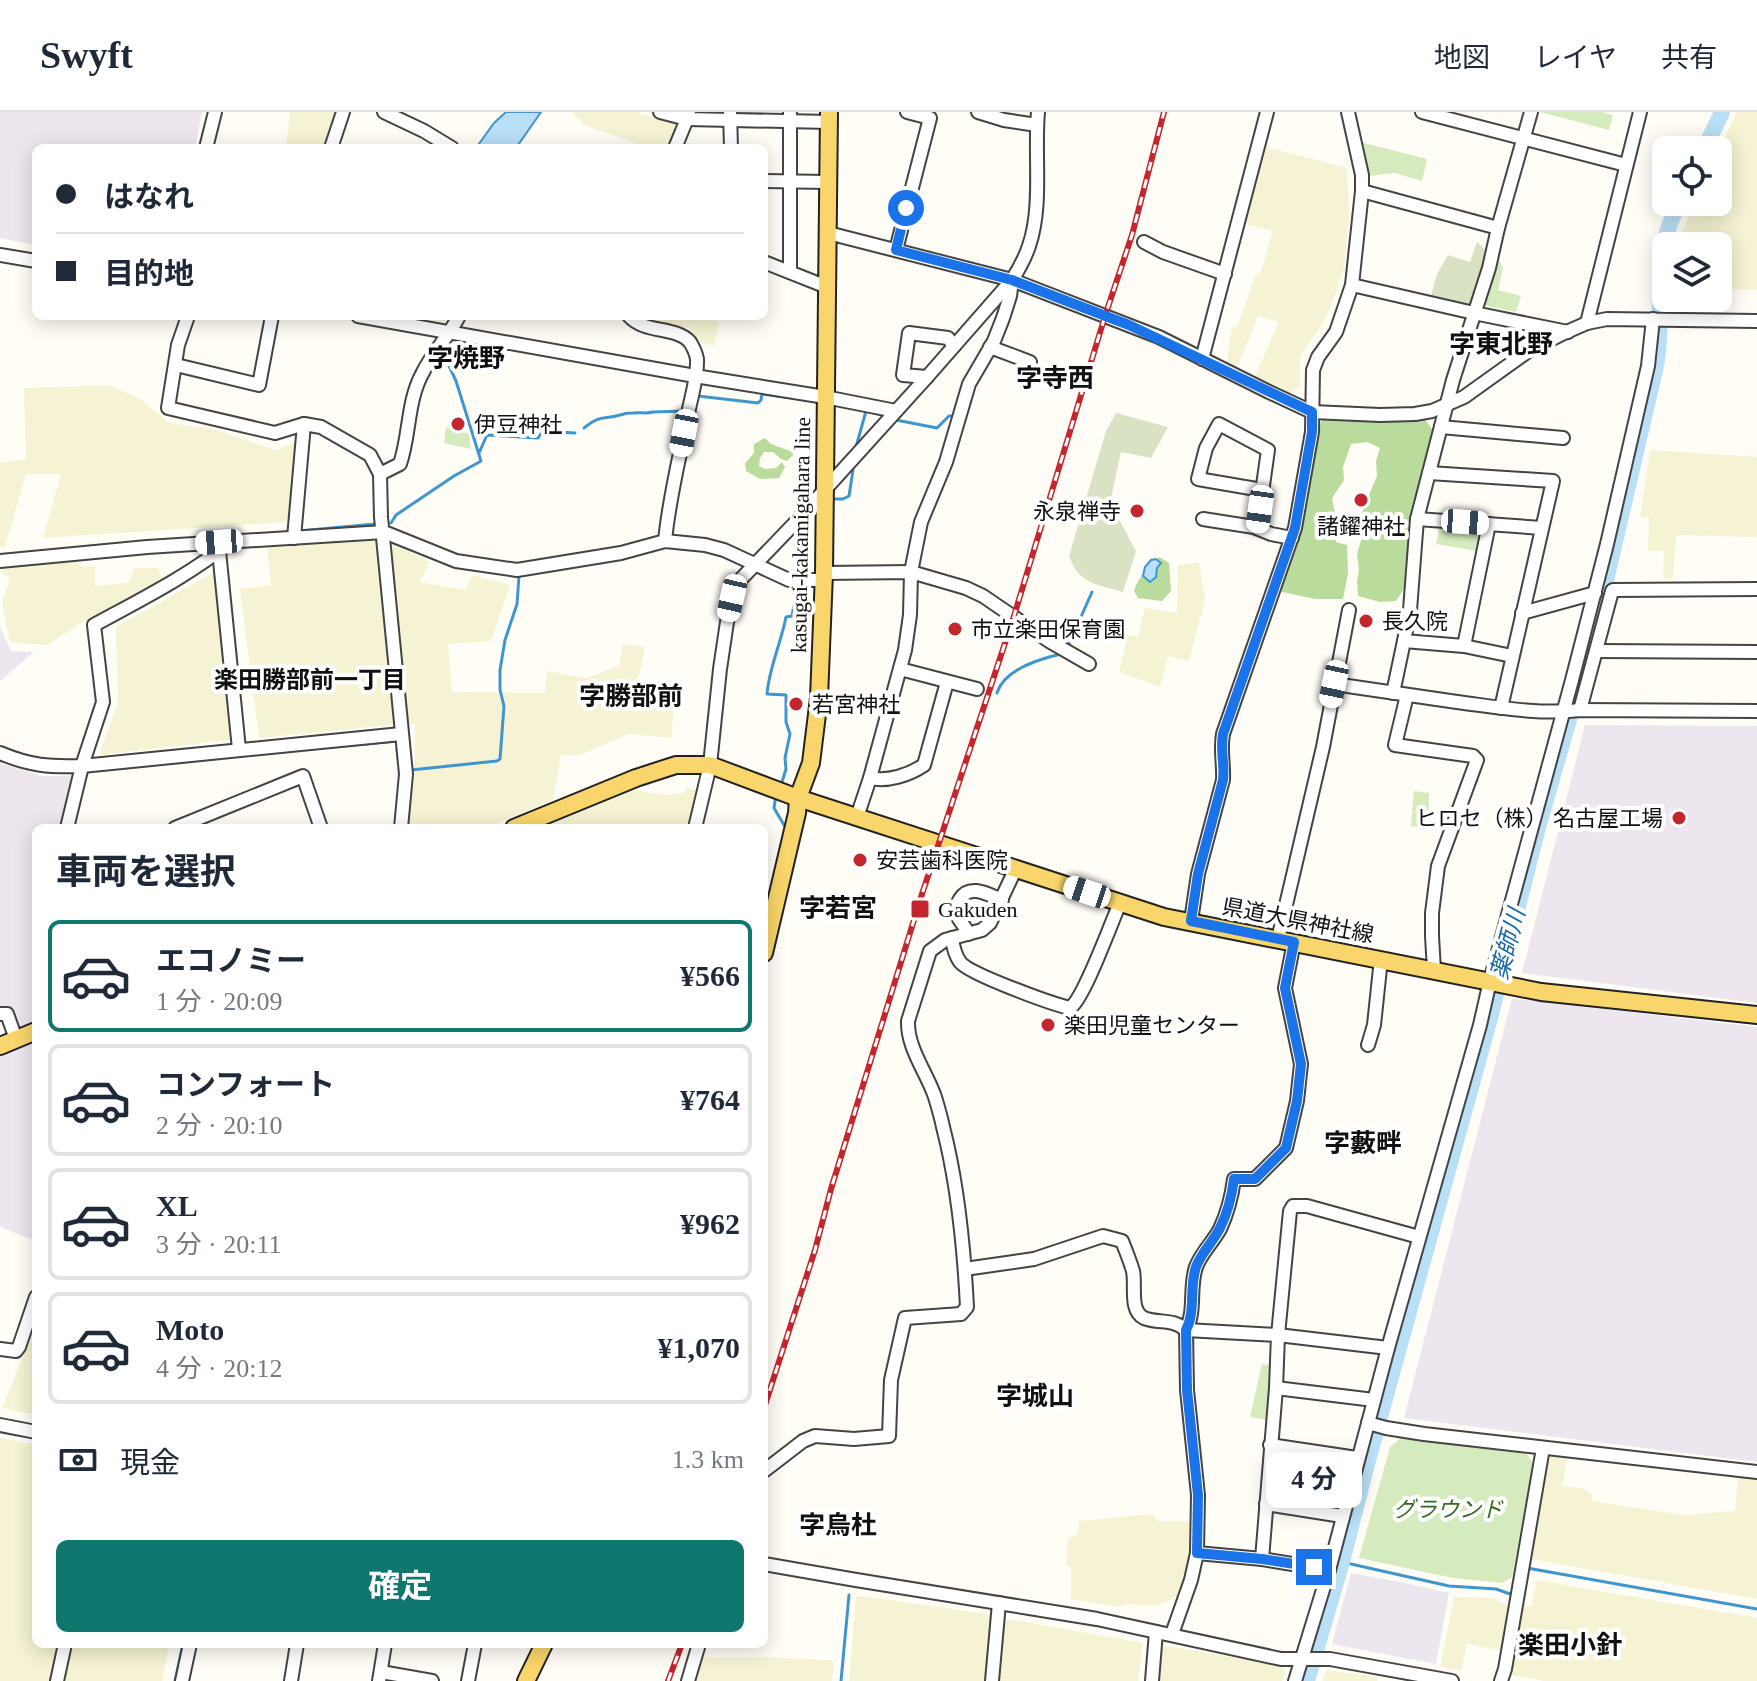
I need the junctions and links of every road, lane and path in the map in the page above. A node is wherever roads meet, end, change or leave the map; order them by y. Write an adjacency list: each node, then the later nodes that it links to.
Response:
1 (215, 112): 18 (street)
2 (343, 112): 19 (street)
3 (384, 112): 20 (street)
4 (660, 112): 13 (street)
5 (907, 112): 31 (street)
6 (978, 112): 16 (street)
7 (1267, 112): 36 (street)
8 (1348, 112): 27 (street)
9 (1422, 112): 17 (street)
10 (1531, 112): 17 (street)
11 (1640, 112): 23 (street)
12 (830, 115): 15 (street); 26 (main road, kasugai-kakamigahara line)
13 (689, 116): 14 (street); 21 (street)
14 (730, 116): 15 (street); 22 (street)
15 (790, 117): 25 (street)
16 (1037, 119): 37 (street)
17 (1524, 138): 23 (street); 28 (street)
18 (207, 144)
19 (332, 144)
20 (445, 144)
21 (677, 144)
22 (731, 144)
23 (1626, 165): 48 (street)
24 (768, 181): 25 (street)
25 (790, 182): 26 (street); 35 (street)
26 (828, 182): 29 (main road, kasugai-kakamigahara line)
27 (1362, 191): 28 (street); 38 (street)
28 (1498, 228): 40 (street)
29 (828, 233): 31 (street); 39 (main road, kasugai-kakamigahara line)
30 (1144, 242): 36 (street)
31 (896, 250): 37 (street)
32 (0, 255): 33 (street)
33 (32, 260)
34 (768, 264): 35 (street)
35 (790, 272): 39 (street)
36 (1225, 274): 53 (street)
37 (1012, 280): 51 (street); 52 (street); 53 (street)
38 (1352, 285): 40 (street); 61 (street)
39 (827, 287): 58 (main road, kasugai-kakamigahara line)
40 (1474, 313): 50 (street); 59 (street)
41 (1653, 319): 47 (street); 48 (street); 85 (street)
42 (187, 320): 55 (street)
43 (271, 320): 55 (street)
44 (381, 320): 49 (street)
45 (457, 320): 49 (street)
46 (631, 320): 56 (street)
47 (1757, 321)
48 (1587, 323): 50 (street)
49 (451, 332): 56 (street); 66 (street)
50 (1568, 332): 59 (street)
51 (954, 346): 57 (street); 57 (street)
52 (990, 347): 54 (street); 82 (street)
53 (1202, 359): 61 (street)
54 (1030, 362)
55 (176, 365): 62 (street)
56 (695, 376): 58 (street); 77 (street)
57 (927, 377): 60 (street)
58 (825, 397): 60 (street); 68 (main road, kasugai-kakamigahara line)
59 (1447, 406): 61 (street); 63 (street)
60 (896, 411): 68 (street)
61 (1312, 412): 76 (street)
62 (304, 424): 66 (street); 74 (street)
63 (1441, 427): 64 (street); 65 (street)
64 (1563, 438)
65 (1429, 473): 70 (street); 73 (street)
66 (380, 474): 75 (street)
67 (1262, 490): 67 (street); 72 (street)
68 (824, 492): 81 (street); 83 (main road, kasugai-kakamigahara line)
69 (1203, 519): 72 (street)
70 (1417, 519): 71 (street); 88 (street)
71 (1489, 524): 73 (street); 89 (street)
72 (1257, 528): 76 (street)
73 (1542, 528): 87 (street)
74 (295, 532): 75 (street); 78 (street)
75 (384, 532): 77 (street); 104 (street)
76 (1292, 538): 121 (street)
77 (665, 541): 81 (street)
78 (230, 542): 79 (street); 80 (street)
79 (219, 551): 105 (street); 108 (street)
80 (0, 561)
81 (755, 563): 83 (street); 107 (street)
82 (911, 572): 83 (street); 93 (street); 94 (street)
83 (823, 576): 110 (main road, kasugai-kakamigahara line)
84 (1757, 589): 90 (street)
85 (1595, 593): 87 (street); 103 (street)
86 (1349, 610): 96 (street)
87 (1522, 613): 92 (street)
88 (1404, 641): 89 (street); 98 (street)
89 (1464, 646): 92 (street)
90 (1597, 651): 91 (street); 101 (street)
91 (1757, 652)
92 (1512, 656): 100 (street)
93 (1089, 664)
94 (900, 669): 95 (street); 109 (street)
95 (947, 682): 97 (street); 109 (street)
96 (1334, 684): 98 (street); 125 (street)
97 (977, 689)
98 (1393, 693): 99 (street)
99 (1407, 695): 100 (street); 127 (street)
100 (1501, 708): 103 (street)
101 (1580, 710): 102 (street); 103 (street)
102 (1757, 711)
103 (1562, 712): 128 (street)
104 (401, 734): 105 (street); 115 (street)
105 (239, 749): 108 (street)
106 (0, 753): 108 (street)
107 (710, 765): 110 (main road, 県道大県神社線); 116 (main road); 117 (street)
108 (82, 766): 112 (street)
109 (870, 778): 111 (street)
110 (798, 798): 111 (main road, 県道大県神社線); 123 (main road, kasugai-kakamigahara line)
111 (857, 817): 118 (main road, 県道大県神社線)
112 (68, 824)
113 (185, 824): 114 (street)
114 (320, 824)
115 (401, 824)
116 (524, 824)
117 (696, 824)
118 (1016, 868): 119 (street); 120 (main road, 県道大県神社線)
119 (1002, 900): 122 (street); 122 (street)
120 (1120, 903): 121 (main road, 県道大県神社線); 124 (street)
121 (1191, 921): 125 (main road, 県道大県神社線)
122 (968, 934): 124 (street)
123 (768, 936)
124 (952, 938): 136 (street)
125 (1286, 940): 126 (main road, 県道大県神社線); 138 (street)
126 (1381, 959): 127 (main road, 県道大県神社線); 133 (street)
127 (1434, 970): 128 (main road, 県道大県神社線)
128 (1498, 982): 130 (main road, 県道大県神社線); 135 (street)
129 (0, 1014): 132 (street)
130 (1757, 1015)
131 (32, 1033): 132 (main road)
132 (16, 1039): 134 (main road)
133 (1368, 1045)
134 (0, 1046)
135 (1419, 1237): 139 (street); 140 (street)
136 (965, 1269): 138 (street); 150 (street)
137 (32, 1309): 141 (street)
138 (1186, 1330): 139 (street); 154 (street)
139 (1278, 1335): 140 (street); 142 (street)
140 (1388, 1348): 143 (street)
141 (0, 1349)
142 (1276, 1388): 143 (street); 147 (street)
143 (1374, 1400): 145 (street)
144 (0, 1425): 146 (street)
145 (1375, 1425): 148 (street); 149 (street)
146 (32, 1431)
147 (1270, 1445): 149 (street); 152 (street)
148 (1543, 1448): 151 (street); 181 (street)
149 (1357, 1458): 153 (street)
150 (768, 1468)
151 (1757, 1472)
152 (1266, 1504): 153 (street); 155 (street)
153 (1342, 1516): 157 (street)
154 (1197, 1553): 155 (street); 160 (street)
155 (1262, 1559): 157 (street)
156 (768, 1565): 158 (street)
157 (1329, 1570): 168 (street)
158 (999, 1603): 159 (street); 177 (street)
159 (1156, 1632): 160 (street); 178 (street)
160 (1172, 1634): 168 (street)
161 (64, 1648): 170 (street)
162 (189, 1648): 171 (street)
163 (296, 1648): 172 (street)
164 (384, 1648): 169 (street)
165 (474, 1648): 174 (street)
166 (542, 1648): 175 (main road)
167 (698, 1648): 176 (street)
168 (1301, 1658): 179 (street); 180 (street)
169 (380, 1676): 173 (street)
170 (57, 1681)
171 (182, 1681)
172 (291, 1681)
173 (432, 1681)
174 (468, 1681)
175 (526, 1681)
176 (688, 1681)
177 (992, 1681)
178 (1152, 1681)
179 (1295, 1681)
180 (1452, 1681)
181 (1501, 1681)

